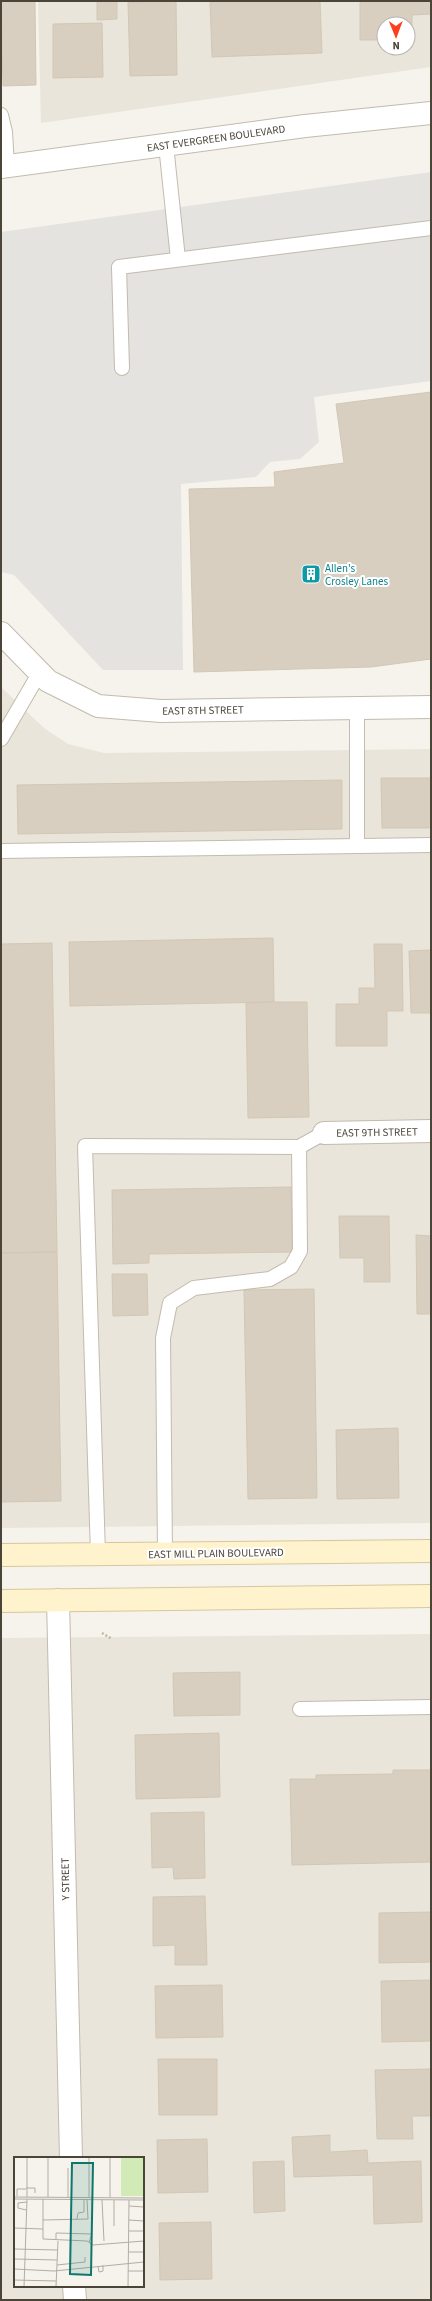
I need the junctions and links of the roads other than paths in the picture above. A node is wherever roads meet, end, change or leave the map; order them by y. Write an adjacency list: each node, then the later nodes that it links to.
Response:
1 (431, 113): 3 (street, EAST EVERGREEN BOULEVARD)
2 (1, 115): 4 (lane)
3 (166, 145): 4 (street, EAST EVERGREEN BOULEVARD); 6 (lane)
4 (4, 167)
5 (431, 228): 6 (lane)
6 (178, 259): 7 (lane)
7 (122, 368)
8 (1, 634): 9 (street, EAST 8TH STREET)
9 (40, 672): 11 (street, EAST 8TH STREET); 12 (lane)
10 (431, 707): 11 (street, EAST 8TH STREET)
11 (357, 708): 14 (lane)
12 (1, 739)
13 (431, 845): 14 (lane)
14 (357, 846): 15 (lane)
15 (1, 851)
16 (431, 1131): 17 (street, EAST 9TH STREET)
17 (324, 1133): 18 (lane)
18 (299, 1147): 20 (lane); 21 (lane)
19 (431, 1551): 21 (main road, EAST MILL PLAIN BOULEVARD)
20 (98, 1554): 21 (main road, EAST MILL PLAIN BOULEVARD); 22 (main road, EAST MILL PLAIN BOULEVARD)
21 (165, 1554)
22 (1, 1555)
23 (431, 1596): 24 (main road)
24 (58, 1600): 25 (main road); 28 (street, Y STREET)
25 (1, 1601)
26 (431, 1707): 27 (lane)
27 (300, 1709)
28 (71, 2157)
29 (74, 2287): 30 (street)
30 (75, 2300)

